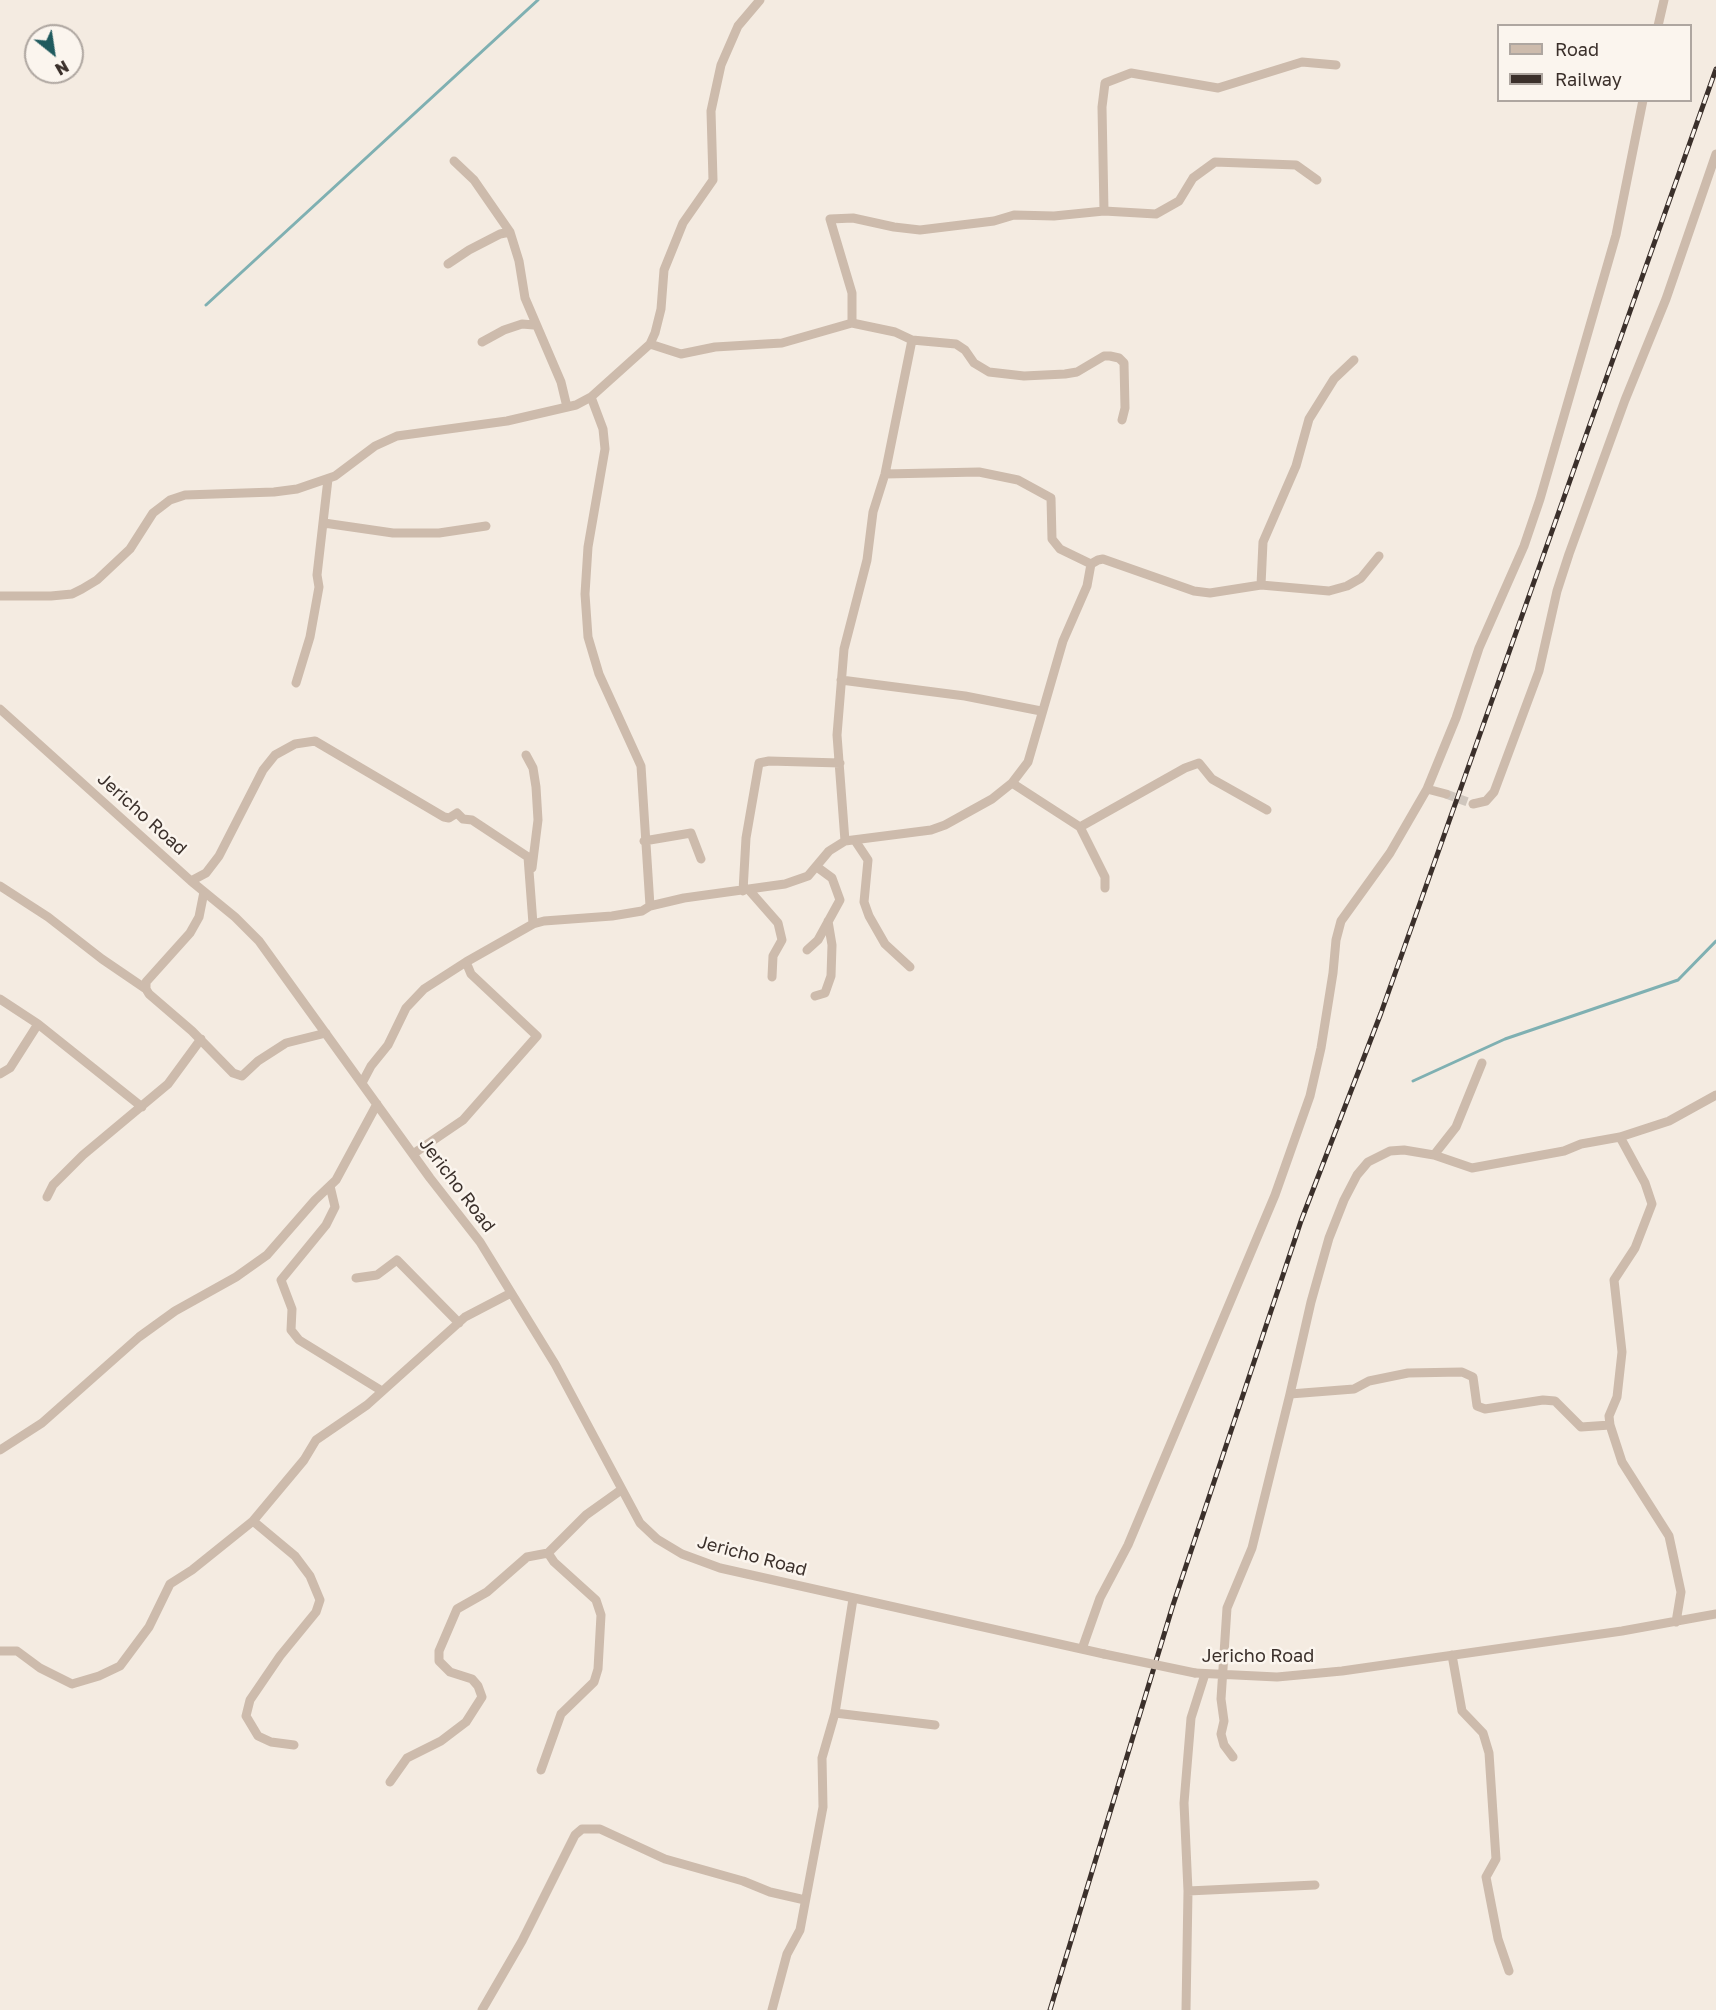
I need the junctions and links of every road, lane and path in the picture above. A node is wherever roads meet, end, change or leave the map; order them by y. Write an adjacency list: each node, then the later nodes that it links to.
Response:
1 (760, 0): 16 (street)
2 (1664, 0): 3 (street)
3 (1658, 24)
4 (1336, 65): 9 (street)
5 (1643, 102): 36 (street)
6 (1716, 154): 38 (street)
7 (454, 161): 10 (street)
8 (1317, 180): 9 (street)
9 (1104, 211): 12 (street)
10 (510, 232): 11 (street); 13 (street)
11 (448, 264)
12 (852, 323): 14 (street); 16 (street)
13 (534, 325): 15 (street); 19 (street)
14 (912, 340): 20 (street); 21 (street)
15 (482, 342)
16 (650, 344): 18 (street)
17 (1354, 360): 27 (street)
18 (591, 397): 19 (street); 41 (street)
19 (567, 407): 22 (street)
20 (1122, 420)
21 (885, 474): 26 (street); 29 (street)
22 (328, 479): 23 (street); 28 (street)
23 (324, 523): 24 (street); 30 (street)
24 (486, 526)
25 (1379, 556): 27 (street)
26 (1091, 564): 27 (street); 32 (street)
27 (1262, 585)
28 (0, 596)
29 (841, 680): 32 (street); 34 (street)
30 (296, 683)
31 (0, 709): 46 (street, Jericho Road)
32 (1041, 711): 35 (street)
33 (526, 754): 47 (street)
34 (840, 763): 42 (street); 50 (street)
35 (1012, 783): 40 (street); 43 (street)
36 (1427, 789): 37 (street); 89 (street)
37 (1446, 794)
38 (1473, 804)
39 (1267, 810): 40 (street)
40 (1080, 827): 49 (street)
41 (644, 841): 44 (street); 52 (street)
42 (845, 841): 43 (street); 45 (street)
43 (856, 842): 57 (street)
44 (700, 859)
45 (817, 867): 50 (street); 53 (street)
46 (191, 881): 47 (street); 51 (street, Jericho Road)
47 (530, 885): 54 (street)
48 (0, 886): 59 (street)
49 (1105, 888)
50 (746, 891): 52 (street); 58 (street)
51 (204, 892): 59 (street); 63 (street, Jericho Road)
52 (650, 906): 54 (street)
53 (828, 921): 55 (street); 60 (street)
54 (533, 924): 56 (street)
55 (807, 950)
56 (466, 962): 67 (street); 72 (street)
57 (910, 968)
58 (772, 978)
59 (146, 989): 64 (street)
60 (815, 996)
61 (0, 999): 62 (street)
62 (38, 1024): 66 (street); 70 (street)
63 (326, 1034): 64 (street); 67 (street, Jericho Road)
64 (201, 1039): 70 (street)
65 (1482, 1063): 73 (street)
66 (0, 1074)
67 (362, 1083): 69 (street, Jericho Road)
68 (1716, 1095): 71 (street)
69 (377, 1104): 72 (street, Jericho Road); 74 (street)
70 (142, 1107): 75 (street)
71 (1620, 1137): 73 (street); 81 (street)
72 (412, 1154): 77 (street, Jericho Road)
73 (1434, 1155): 80 (street)
74 (330, 1186): 79 (street); 82 (street)
75 (47, 1197)
76 (356, 1278): 78 (street)
77 (510, 1293): 78 (street); 83 (street, Jericho Road)
78 (459, 1323): 79 (street)
79 (382, 1391): 84 (street)
80 (1290, 1394): 81 (street); 93 (street)
81 (1610, 1425): 88 (street)
82 (0, 1450)
83 (621, 1490): 85 (street); 86 (street, Jericho Road)
84 (253, 1521): 90 (street); 96 (street)
85 (548, 1553): 98 (street); 99 (street)
86 (853, 1599): 89 (street, Jericho Road); 94 (street)
87 (1716, 1614): 88 (street, Jericho Road)
88 (1676, 1622): 91 (street, Jericho Road)
89 (1082, 1649): 92 (street, Jericho Road, bridge)
90 (0, 1651)
91 (1452, 1655): 93 (street, Jericho Road); 103 (street)
92 (1200, 1673): 93 (street, Jericho Road); 101 (street)
93 (1222, 1676): 97 (street)
94 (835, 1713): 95 (street); 102 (street)
95 (935, 1725)
96 (294, 1744)
97 (1233, 1757)
98 (541, 1770)
99 (390, 1782)
100 (1315, 1885): 101 (street)
101 (1188, 1891): 106 (street)
102 (806, 1900): 104 (street); 105 (street)
103 (1509, 1971)
104 (482, 2010)
105 (772, 2010)
106 (1186, 2010)

